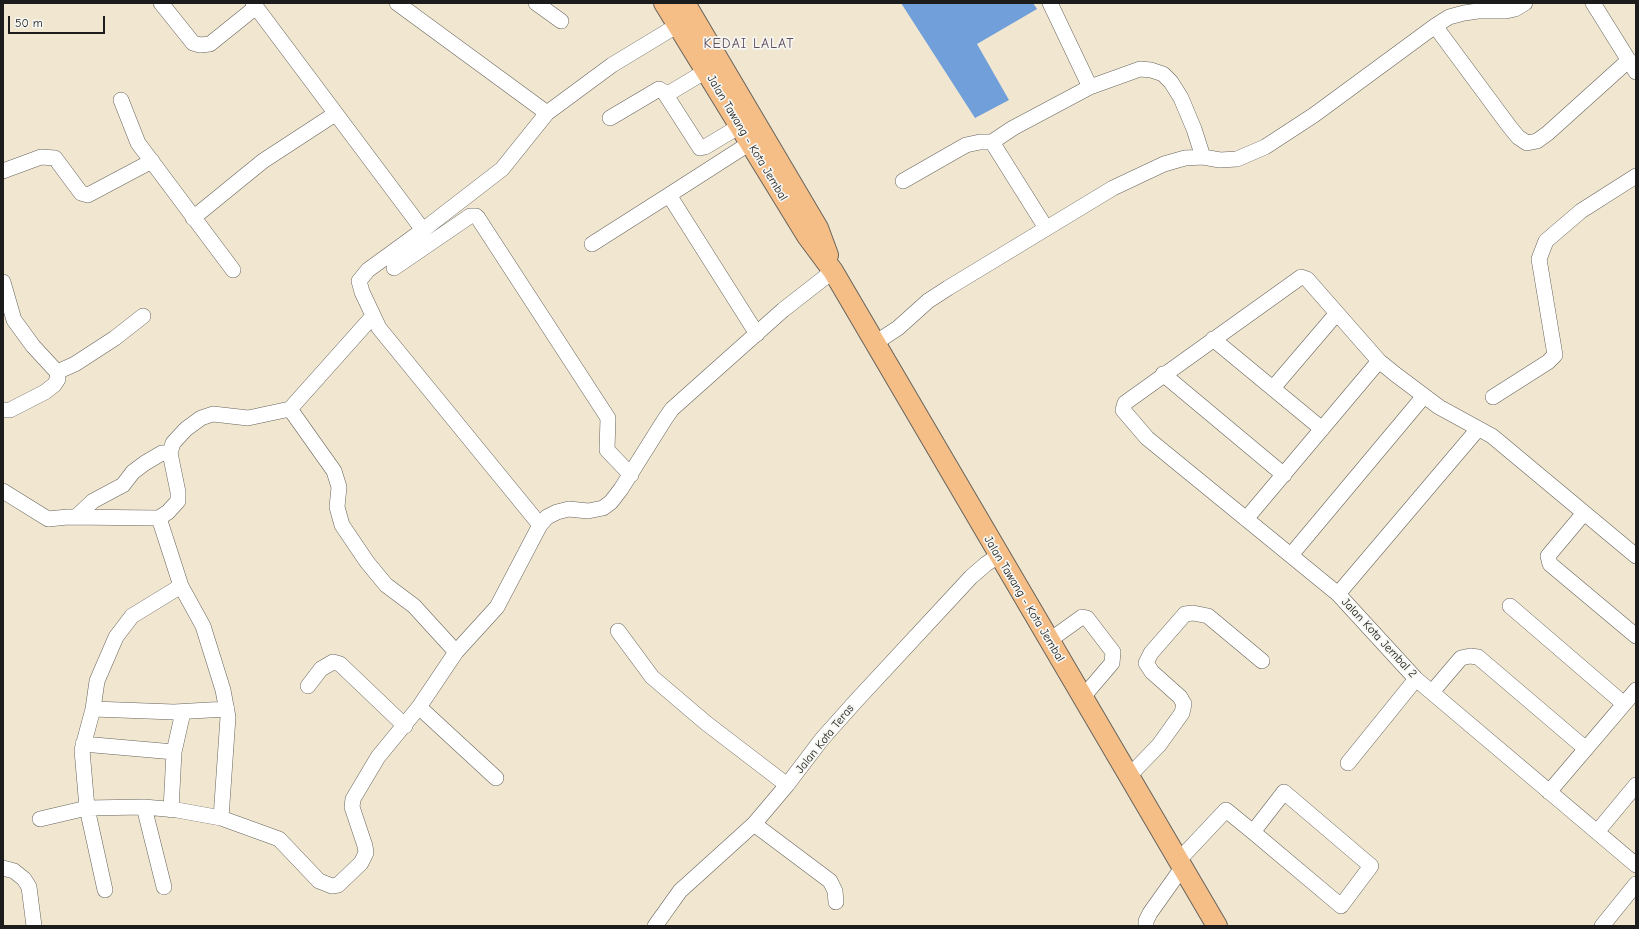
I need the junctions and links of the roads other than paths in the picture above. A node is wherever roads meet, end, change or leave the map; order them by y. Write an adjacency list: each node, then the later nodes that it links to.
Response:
1 (161, 3): 9 (street)
2 (397, 3): 18 (street)
3 (536, 3): 10 (street)
4 (664, 3): 11 (main road, Jalan Tawang - Kota Jembal)
5 (685, 3): 38 (main road, Jalan Tawang - Kota Jembal)
6 (1050, 3): 15 (street)
7 (1524, 3): 12 (street)
8 (1593, 3): 13 (street)
9 (254, 5): 19 (street)
10 (561, 21)
11 (678, 25): 14 (main road, Jalan Tawang - Kota Jembal); 18 (street)
12 (1435, 26): 13 (street); 24 (street)
13 (1632, 66)
14 (706, 71): 16 (street); 21 (main road, Jalan Tawang - Kota Jembal)
15 (1090, 87): 22 (street); 24 (street)
16 (666, 95): 20 (street); 21 (street)
17 (121, 100): 25 (street)
18 (547, 113): 31 (street)
19 (335, 114): 30 (street); 33 (street)
20 (610, 118)
21 (740, 126): 23 (main road, Jalan Tawang - Kota Jembal)
22 (992, 142): 28 (street); 32 (street)
23 (750, 144): 29 (street); 38 (main road, Jalan Tawang - Kota Jembal)
24 (1203, 156): 32 (street)
25 (152, 161): 26 (street); 30 (street)
26 (3, 171)
27 (1636, 176): 51 (street)
28 (902, 181)
29 (669, 195): 35 (street); 43 (street)
30 (193, 218): 37 (street)
31 (437, 220): 33 (street); 34 (street)
32 (1046, 228): 45 (street)
33 (423, 230): 42 (street)
34 (444, 234): 36 (street); 57 (street)
35 (592, 244)
36 (394, 268)
37 (233, 270)
38 (833, 271): 43 (street); 45 (main road, Jalan Tawang - Kota Jembal)
39 (3, 282): 47 (street)
40 (1337, 313): 44 (street); 46 (street); 49 (street)
41 (143, 316): 47 (street)
42 (374, 316): 52 (street); 64 (street)
43 (757, 334): 57 (street)
44 (1214, 338): 48 (street); 49 (street)
45 (875, 343): 66 (main road, Jalan Tawang - Kota Jembal)
46 (1379, 361): 50 (street); 54 (street)
47 (57, 372): 53 (street)
48 (1163, 374): 58 (street); 63 (street, Jalan Kota Jembal 2)
49 (1274, 388): 54 (street)
50 (1424, 396): 55 (street); 65 (street)
51 (1493, 397)
52 (290, 409): 56 (street); 74 (street)
53 (3, 410)
54 (1322, 429): 58 (street)
55 (1478, 429): 60 (street); 69 (street)
56 (170, 453): 61 (street); 62 (street)
57 (631, 475): 64 (street)
58 (1284, 475): 63 (street)
59 (3, 492): 61 (street)
60 (1584, 513): 67 (street); 72 (street)
61 (76, 517): 62 (street)
62 (159, 518): 68 (street)
63 (1246, 519): 65 (street, Jalan Kota Jembal 2)
64 (540, 525): 74 (street)
65 (1291, 555): 69 (street, Jalan Kota Jembal 2)
66 (998, 556): 73 (main road, Jalan Tawang - Kota Jembal); 94 (street, Jalan Kota Teras)
67 (1636, 556)
68 (181, 586): 83 (street); 84 (street)
69 (1338, 594): 76 (street, Jalan Kota Jembal 2)
70 (1510, 606): 81 (street)
71 (618, 631): 94 (street)
72 (1636, 636)
73 (1050, 640): 80 (main road, Jalan Tawang - Kota Jembal); 80 (street)
74 (456, 652): 82 (street)
75 (1262, 661): 91 (street)
76 (1416, 679): 79 (street, Jalan Kota Jembal 2); 90 (street)
77 (308, 686): 86 (street)
78 (1636, 690): 81 (street)
79 (1432, 692): 88 (street); 95 (street, Jalan Kota Jembal 2)
80 (1083, 697): 91 (main road, Jalan Tawang - Kota Jembal)
81 (1624, 704): 88 (street)
82 (420, 707): 86 (street); 92 (street)
83 (93, 709): 85 (street); 87 (street)
84 (227, 709): 85 (street); 99 (street)
85 (182, 712): 89 (street)
86 (405, 726): 99 (street)
87 (83, 744): 89 (street); 97 (street)
88 (1586, 749): 95 (street)
89 (174, 752): 98 (street)
90 (1348, 763)
91 (1129, 776): 104 (main road, Jalan Tawang - Kota Jembal)
92 (496, 778)
93 (1636, 785): 103 (street)
94 (787, 786): 101 (street, Jalan Kota Teras)
95 (1550, 792): 103 (street, Jalan Kota Jembal 2)
96 (144, 807): 97 (street); 98 (street); 108 (street)
97 (87, 808): 100 (street); 109 (street)
98 (171, 810): 99 (street)
99 (221, 818)
100 (40, 819)
101 (754, 824): 110 (street); 112 (street, Jalan Kota Teras)
102 (1253, 832): 102 (street); 104 (street)
103 (1597, 832): 105 (street, Jalan Kota Jembal 2)
104 (1180, 864): 113 (street); 114 (main road, Jalan Tawang - Kota Jembal)
105 (1636, 865)
106 (3, 868): 111 (street)
107 (1636, 884): 115 (street)
108 (164, 887)
109 (104, 890)
110 (836, 902)
111 (34, 926)
112 (655, 926)
113 (1146, 926)
114 (1216, 926)
115 (1602, 926)

